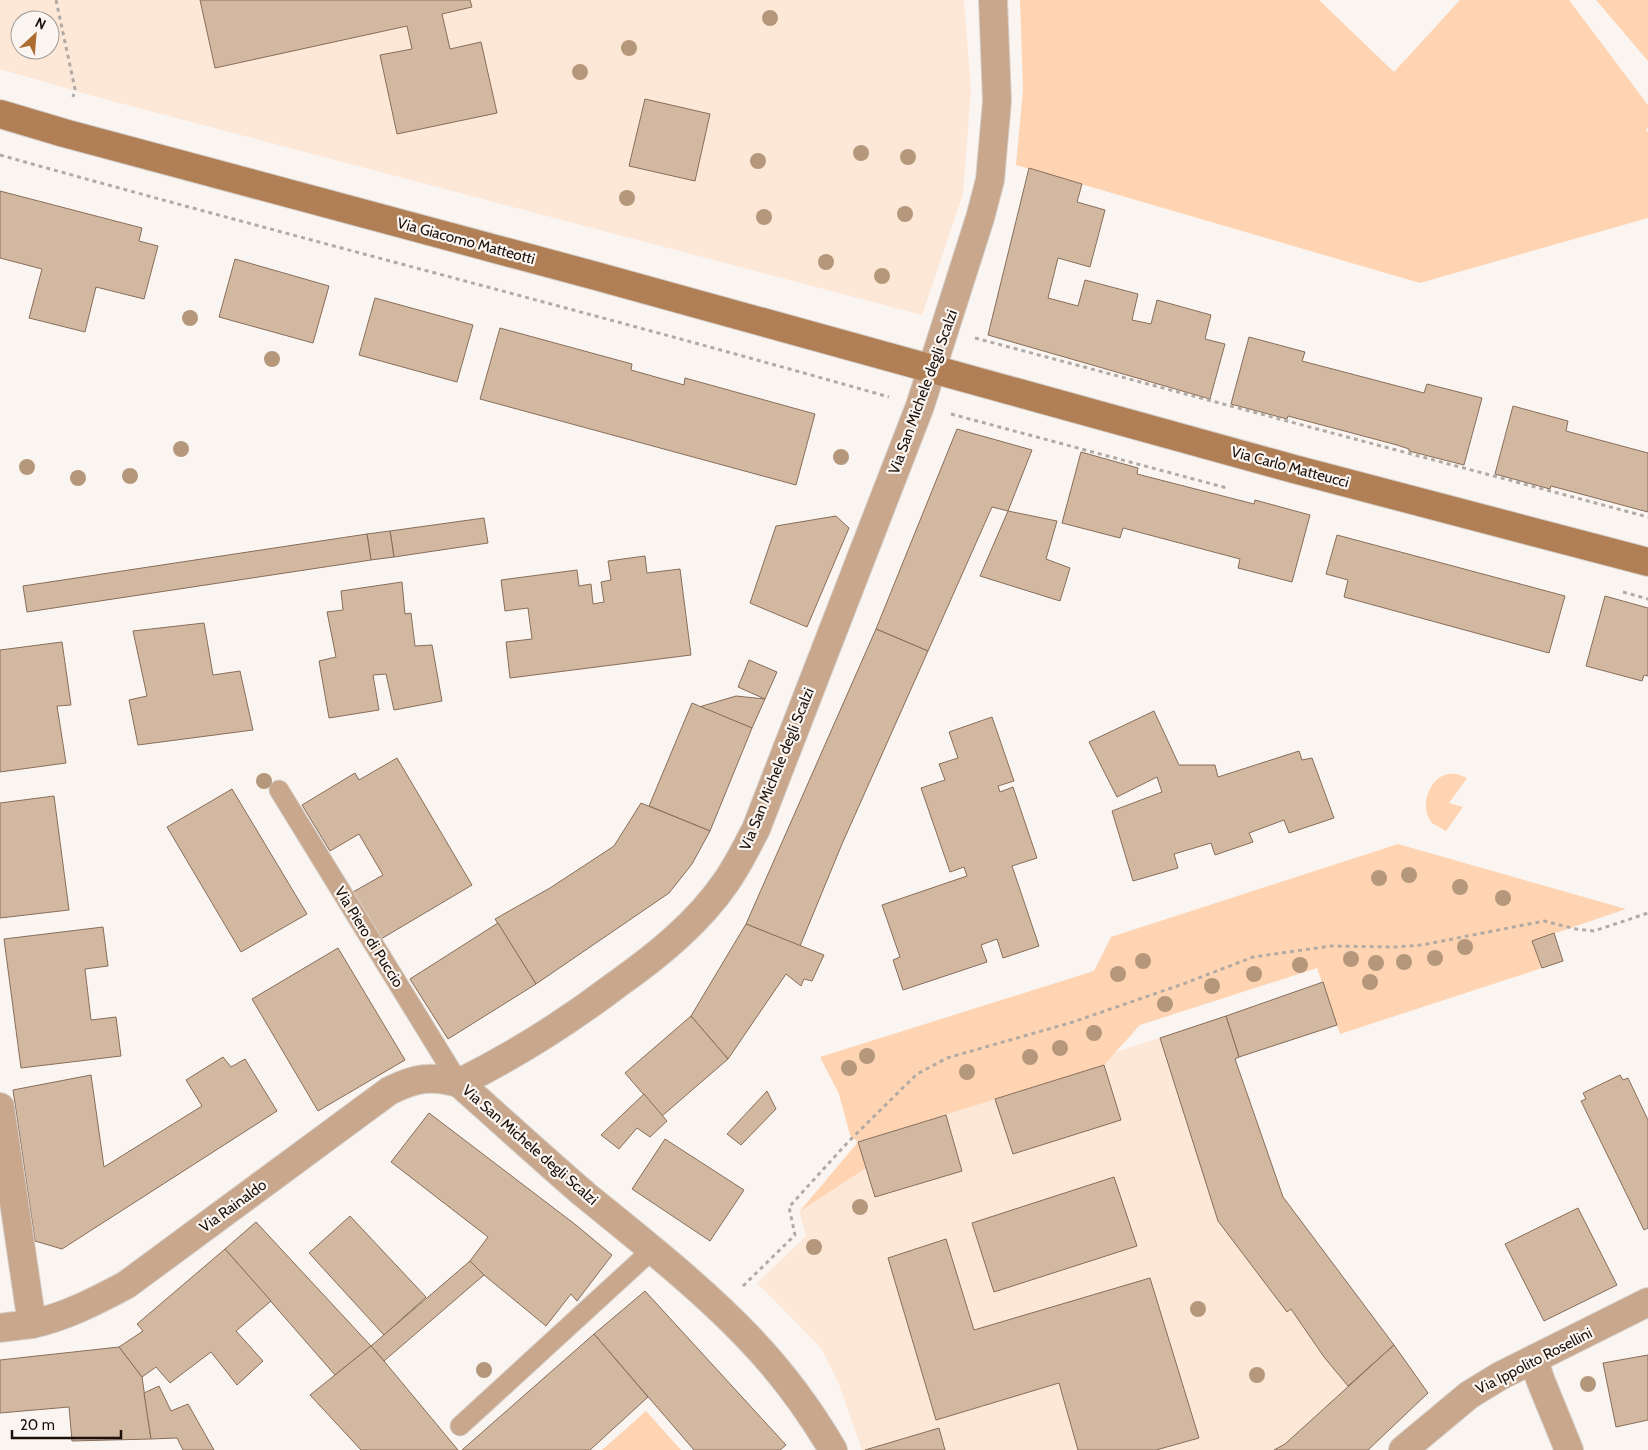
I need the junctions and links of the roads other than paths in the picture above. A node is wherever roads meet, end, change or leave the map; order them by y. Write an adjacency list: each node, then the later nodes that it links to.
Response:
1 (993, 0): 3 (street, Via San Michele degli Scalzi)
2 (0, 114): 3 (main road, Via Giacomo Matteotti)
3 (932, 369): 4 (main road, Via Carlo Matteucci); 6 (street, Via San Michele degli Scalzi)
4 (1648, 562)
5 (279, 790): 6 (lane, Via Piero di Puccio)
6 (459, 1083): 8 (street, Via San Michele degli Scalzi); 10 (street, Via Rainaldo)
7 (0, 1107): 10 (street)
8 (652, 1250): 13 (lane); 14 (street, Via San Michele degli Scalzi)
9 (1648, 1302): 12 (street, Via Ippolito Rosellini)
10 (32, 1324): 11 (street, Via Rainaldo)
11 (0, 1328)
12 (1534, 1360): 15 (street, Via Ippolito Rosellini); 16 (street)
13 (460, 1426)
14 (833, 1450)
15 (1403, 1450)
16 (1570, 1450)

